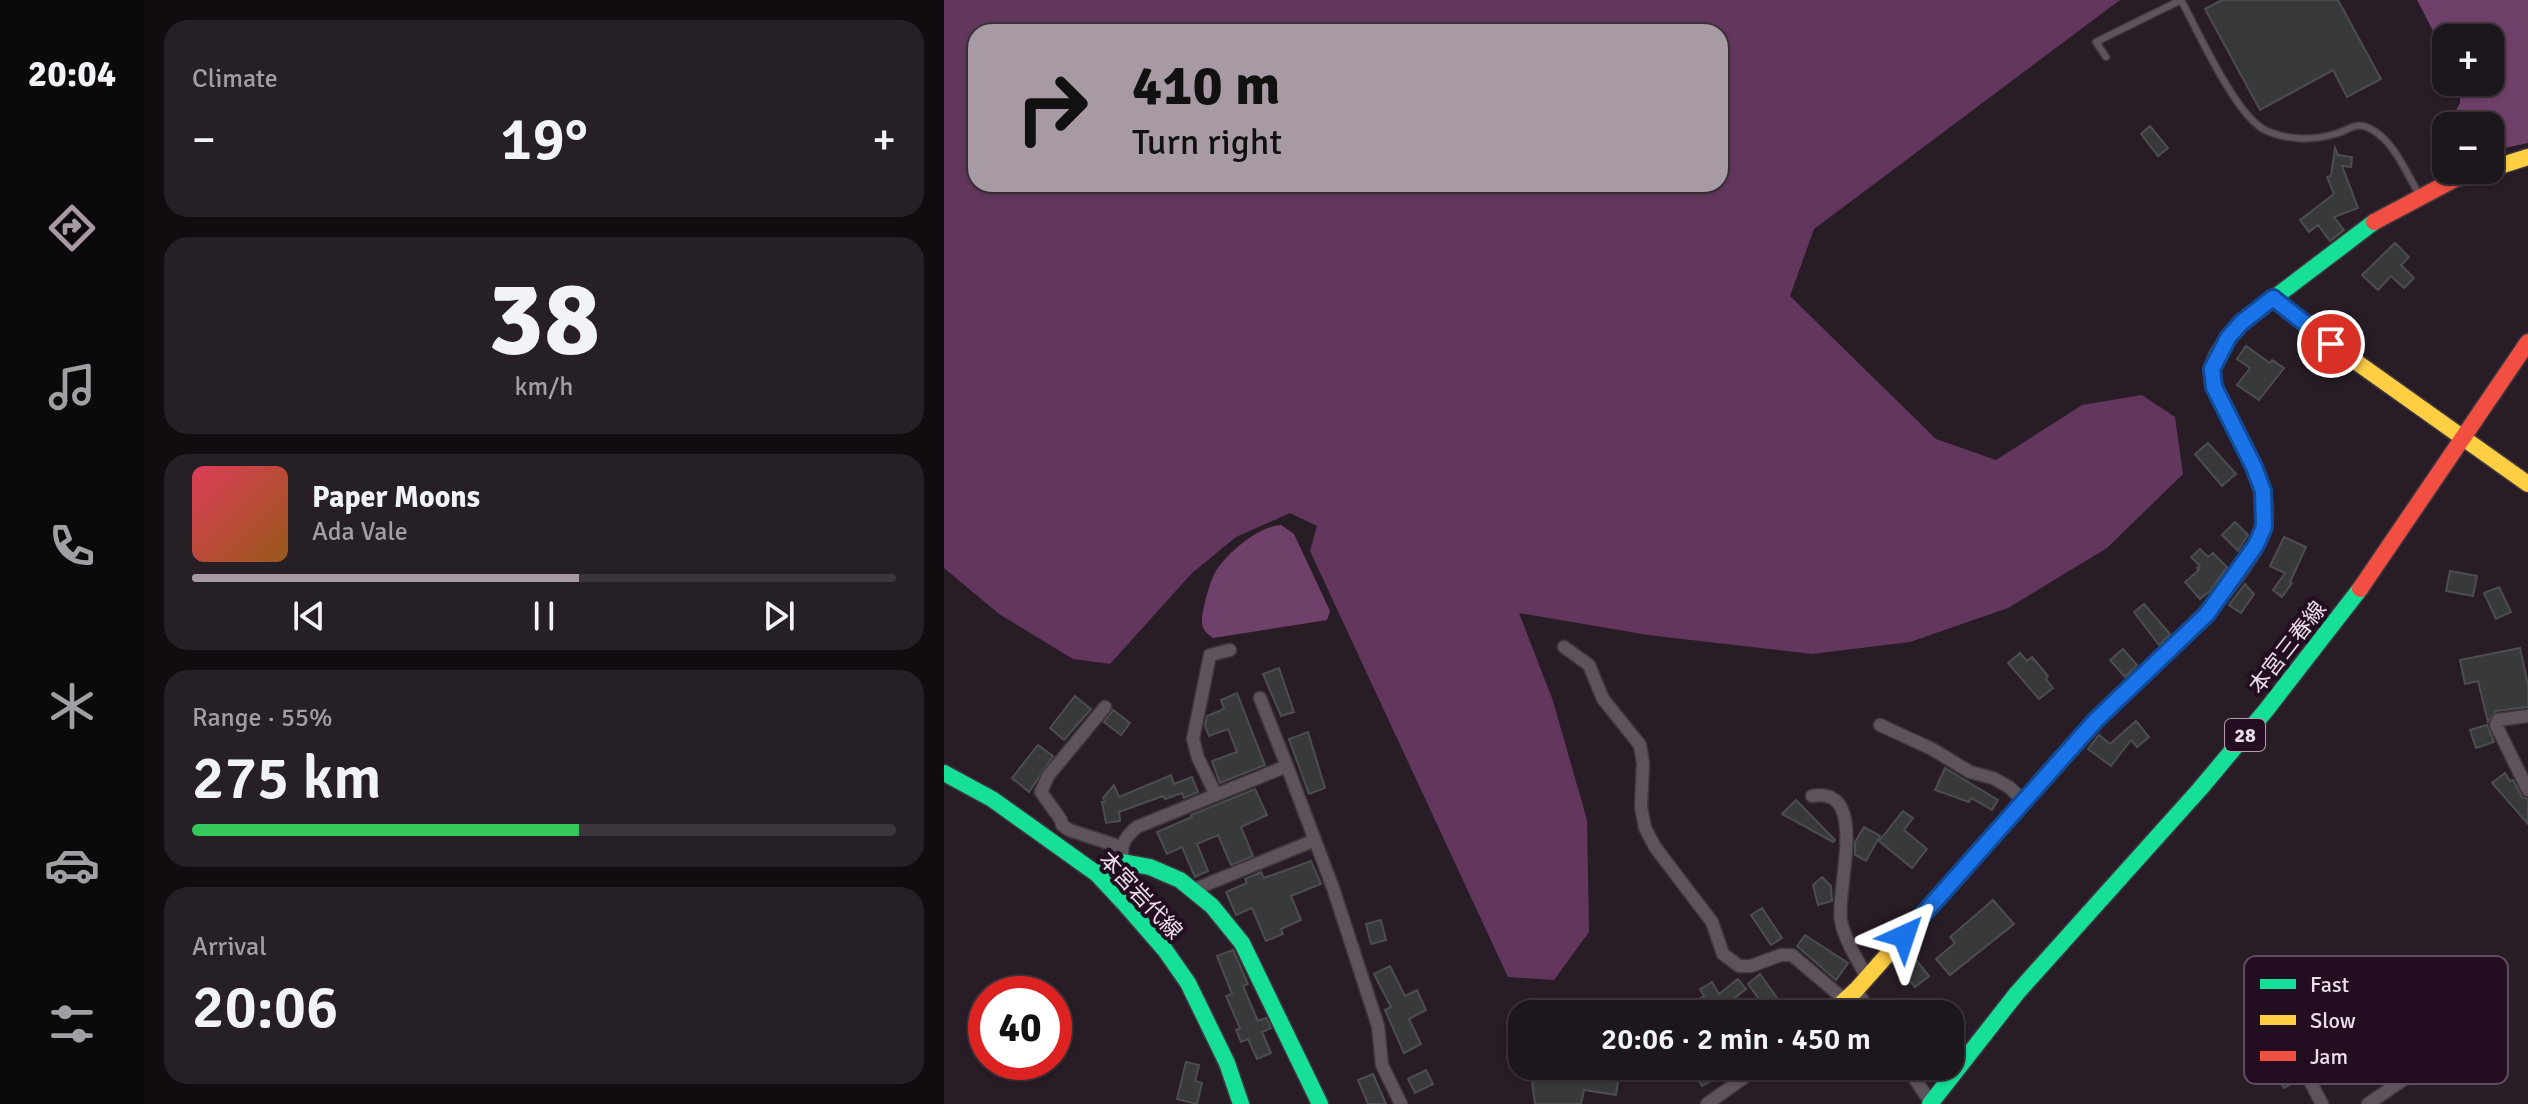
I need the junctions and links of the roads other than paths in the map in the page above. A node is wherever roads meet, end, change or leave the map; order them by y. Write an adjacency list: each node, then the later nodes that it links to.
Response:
1 (2106, 57): 5 (lane)
2 (2528, 157): 3 (street)
3 (2504, 165)
4 (2445, 184): 5 (street)
5 (2420, 196): 6 (street)
6 (2273, 298): 8 (street); 21 (street)
7 (2528, 342): 8 (street, 本宮三春線 / 28)
8 (2465, 439): 9 (street); 37 (street, 本宮三春線 / 28)
9 (2528, 484)
10 (1564, 647): 26 (street)
11 (1230, 650): 19 (street)
12 (1260, 698): 16 (street)
13 (1105, 707): 23 (street)
14 (2528, 716): 18 (street)
15 (1880, 725): 21 (street)
16 (1287, 766): 19 (street); 22 (street)
17 (944, 773): 24 (street, 本宮岩代線)
18 (2528, 790)
19 (1216, 795): 23 (street)
20 (1812, 796): 26 (street)
21 (2025, 802): 26 (street)
22 (1315, 840): 25 (street); 35 (street)
23 (1122, 854): 24 (street); 25 (street)
24 (1097, 874): 33 (street, 本宮岩代線)
25 (1193, 890): 34 (street)
26 (1856, 989): 27 (street); 28 (street)
27 (1845, 1000)
28 (1863, 1000)
29 (1740, 1080): 36 (street)
30 (1915, 1080): 37 (street)
31 (2397, 1084): 39 (street)
32 (2312, 1085): 38 (street)
33 (1241, 1104)
34 (1320, 1104)
35 (1401, 1104)
36 (1707, 1104)
37 (1931, 1104)
38 (2322, 1104)
39 (2368, 1104)

